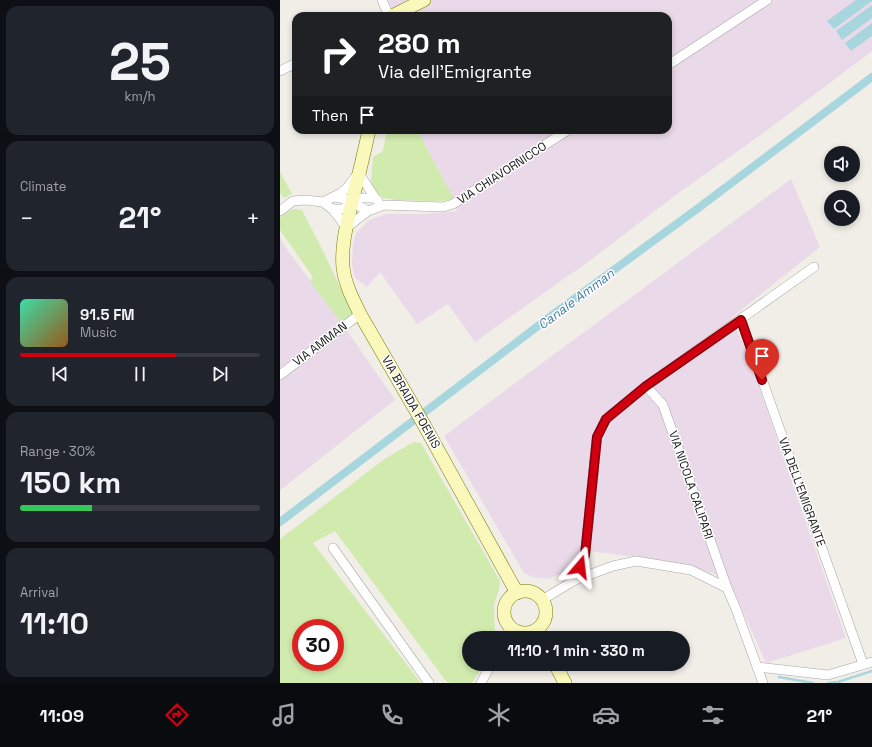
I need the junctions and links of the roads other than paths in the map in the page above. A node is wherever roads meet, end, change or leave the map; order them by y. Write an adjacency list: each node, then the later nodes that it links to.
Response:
1 (382, 0): 4 (street)
2 (424, 0): 5 (street)
3 (768, 0): 6 (street)
4 (388, 12)
5 (398, 12)
6 (672, 62)
7 (292, 65): 8 (street)
8 (280, 71)
9 (368, 134): 11 (street)
10 (562, 134): 16 (street, VIA CHIAVORNICCO)
11 (359, 172): 12 (street); 13 (street); 14 (street)
12 (334, 197): 14 (street); 15 (street)
13 (375, 198): 14 (street); 16 (street)
14 (352, 201): 17 (street); 19 (street); 20 (street, VIA BRAIDA FOENIS)
15 (323, 202): 17 (street); 18 (street)
16 (384, 205): 19 (street, VIA CHIAVORNICCO)
17 (332, 209): 20 (street)
18 (280, 210)
19 (368, 211): 20 (street, VIA CHIAVORNICCO)
20 (346, 228): 22 (street, VIA BRAIDA FOENIS)
21 (814, 267): 23 (street)
22 (360, 314): 24 (street, VIA AMMAN); 29 (street, VIA BRAIDA FOENIS)
23 (741, 320): 25 (street); 33 (street, VIA DELL'EMIGRANTE)
24 (280, 375)
25 (646, 386): 27 (street); 28 (street, VIA NICOLA CALIPARI)
26 (333, 548): 37 (street)
27 (575, 580): 28 (street); 30 (street)
28 (727, 588): 34 (street, VIA NICOLA CALIPARI)
29 (517, 593): 30 (street); 31 (street)
30 (542, 600): 32 (street)
31 (508, 631)
32 (540, 631)
33 (868, 663): 34 (street, VIA DELL'EMIGRANTE)
34 (757, 667): 40 (street, VIA NICOLA CALIPARI)
35 (487, 671): 38 (street)
36 (559, 671): 39 (street)
37 (429, 683)
38 (481, 683)
39 (565, 683)
40 (763, 683)

